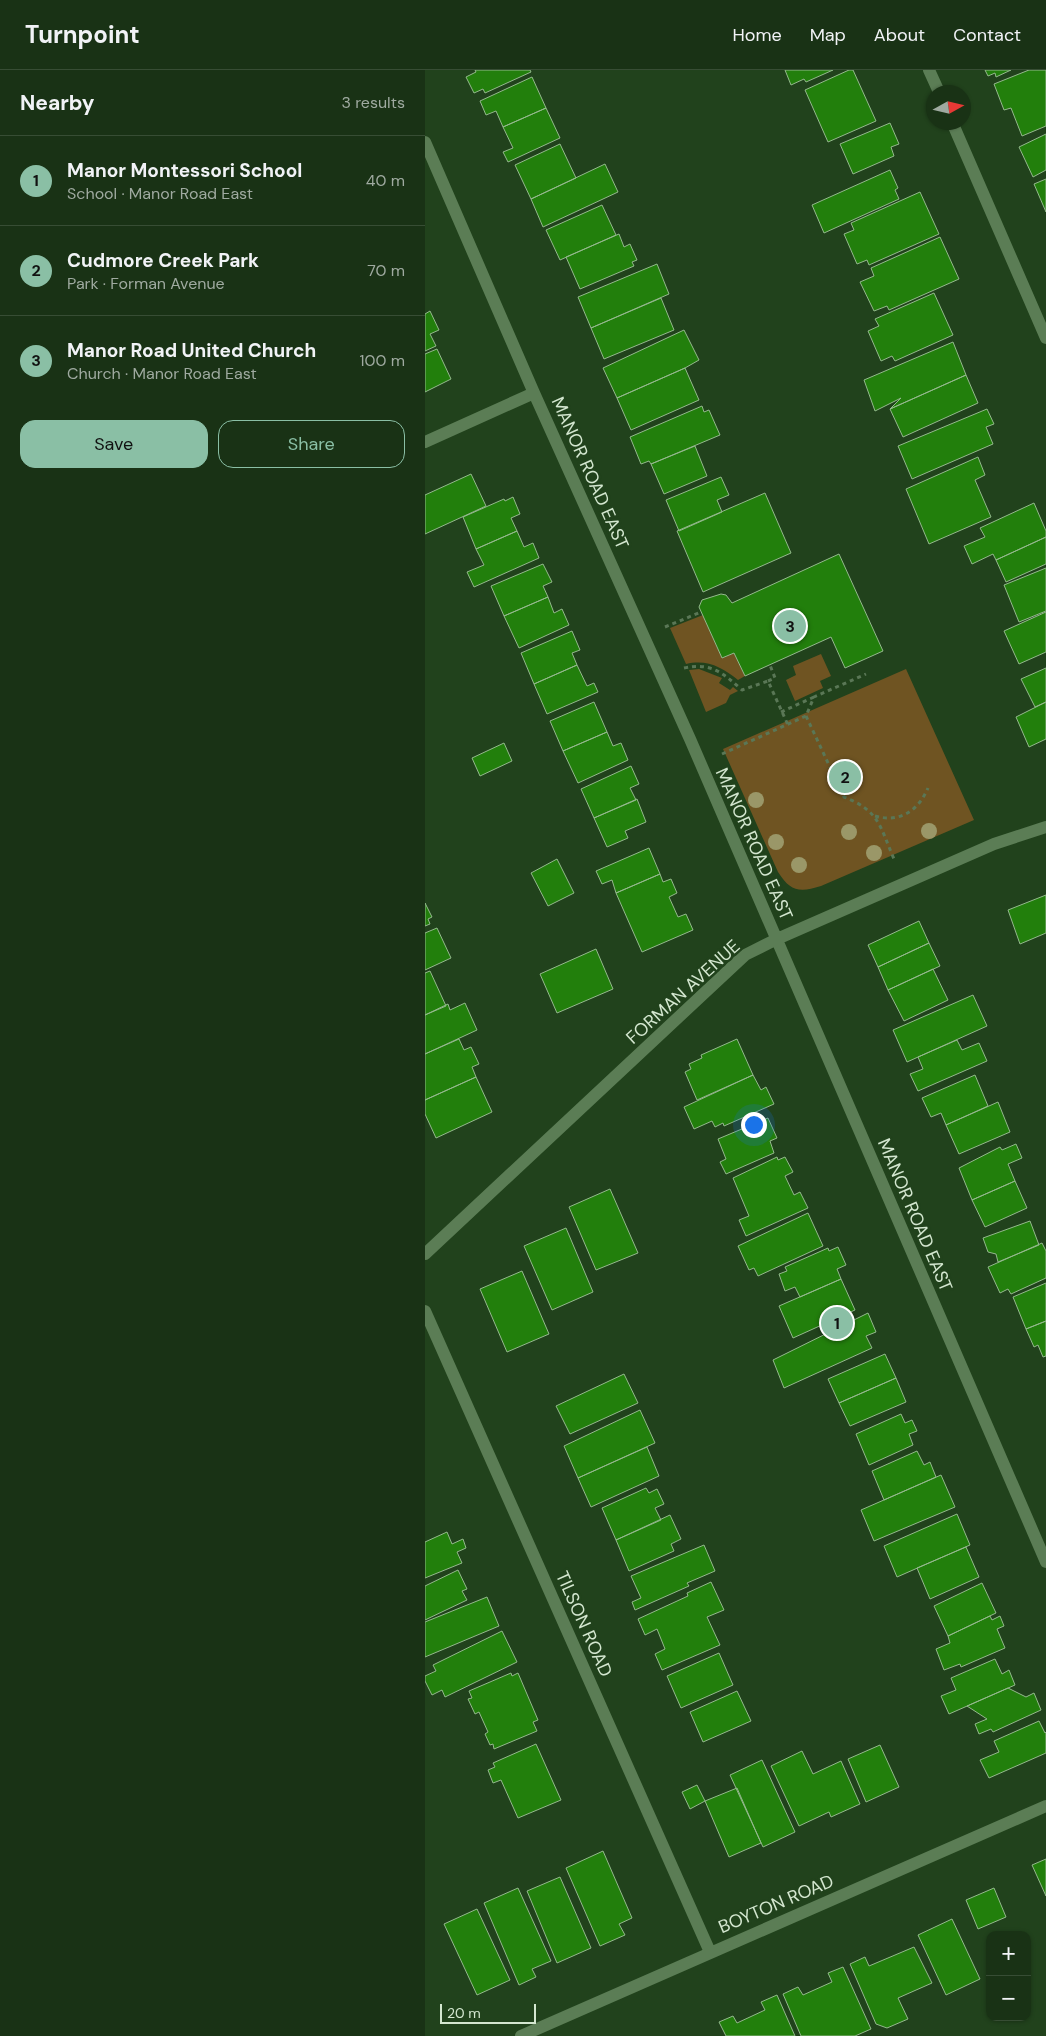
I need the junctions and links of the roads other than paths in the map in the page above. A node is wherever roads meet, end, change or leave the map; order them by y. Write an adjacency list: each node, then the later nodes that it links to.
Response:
1 (929, 70): 2 (street)
2 (936, 85)
3 (955, 130): 5 (street)
4 (425, 142): 6 (street, MANOR ROAD EAST)
5 (1046, 338)
6 (534, 393): 7 (street); 9 (street, MANOR ROAD EAST)
7 (425, 442)
8 (1046, 827): 9 (street, FORMAN AVENUE)
9 (777, 939): 10 (street, FORMAN AVENUE); 12 (street, MANOR ROAD EAST)
10 (425, 1254)
11 (425, 1311): 14 (street, TILSON ROAD)
12 (1046, 1562)
13 (1046, 1806): 14 (street, BOYTON ROAD)
14 (710, 1952): 15 (street, BOYTON ROAD)
15 (521, 2036)

